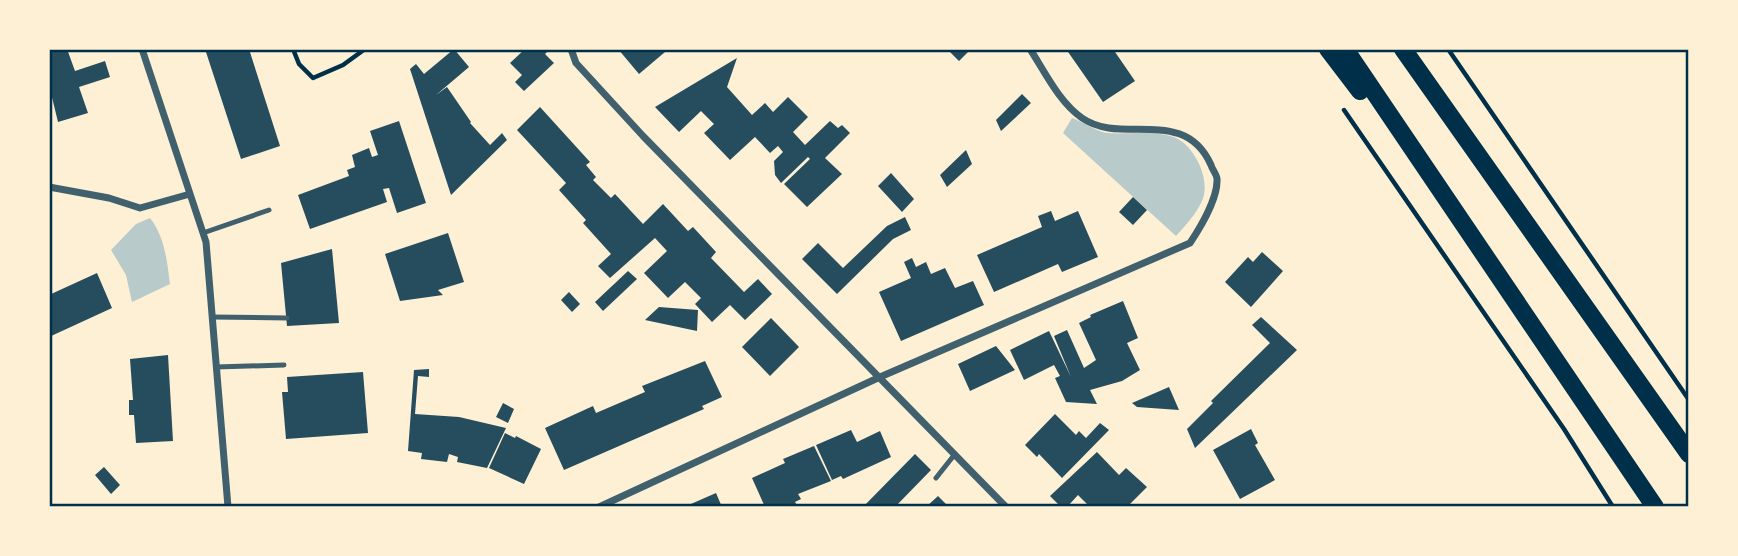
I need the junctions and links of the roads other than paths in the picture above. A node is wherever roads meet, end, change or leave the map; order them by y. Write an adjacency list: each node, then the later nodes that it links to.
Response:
1 (142, 49): 8 (street)
2 (571, 49): 16 (street)
3 (1030, 49): 16 (street)
4 (1328, 49): 11 (main road)
5 (1345, 49): 11 (main road)
6 (1404, 49): 18 (main road)
7 (49, 187): 8 (street)
8 (190, 194): 10 (street)
9 (269, 210): 10 (lane)
10 (202, 233): 12 (street)
11 (1516, 302): 23 (main road)
12 (212, 317): 13 (lane); 15 (street)
13 (286, 318)
14 (284, 365): 15 (lane)
15 (216, 367): 20 (street)
16 (880, 377): 17 (street); 21 (street)
17 (955, 454): 19 (lane); 22 (street)
18 (1689, 454)
19 (936, 478)
20 (228, 507)
21 (599, 507)
22 (1006, 507)
23 (1655, 507)

